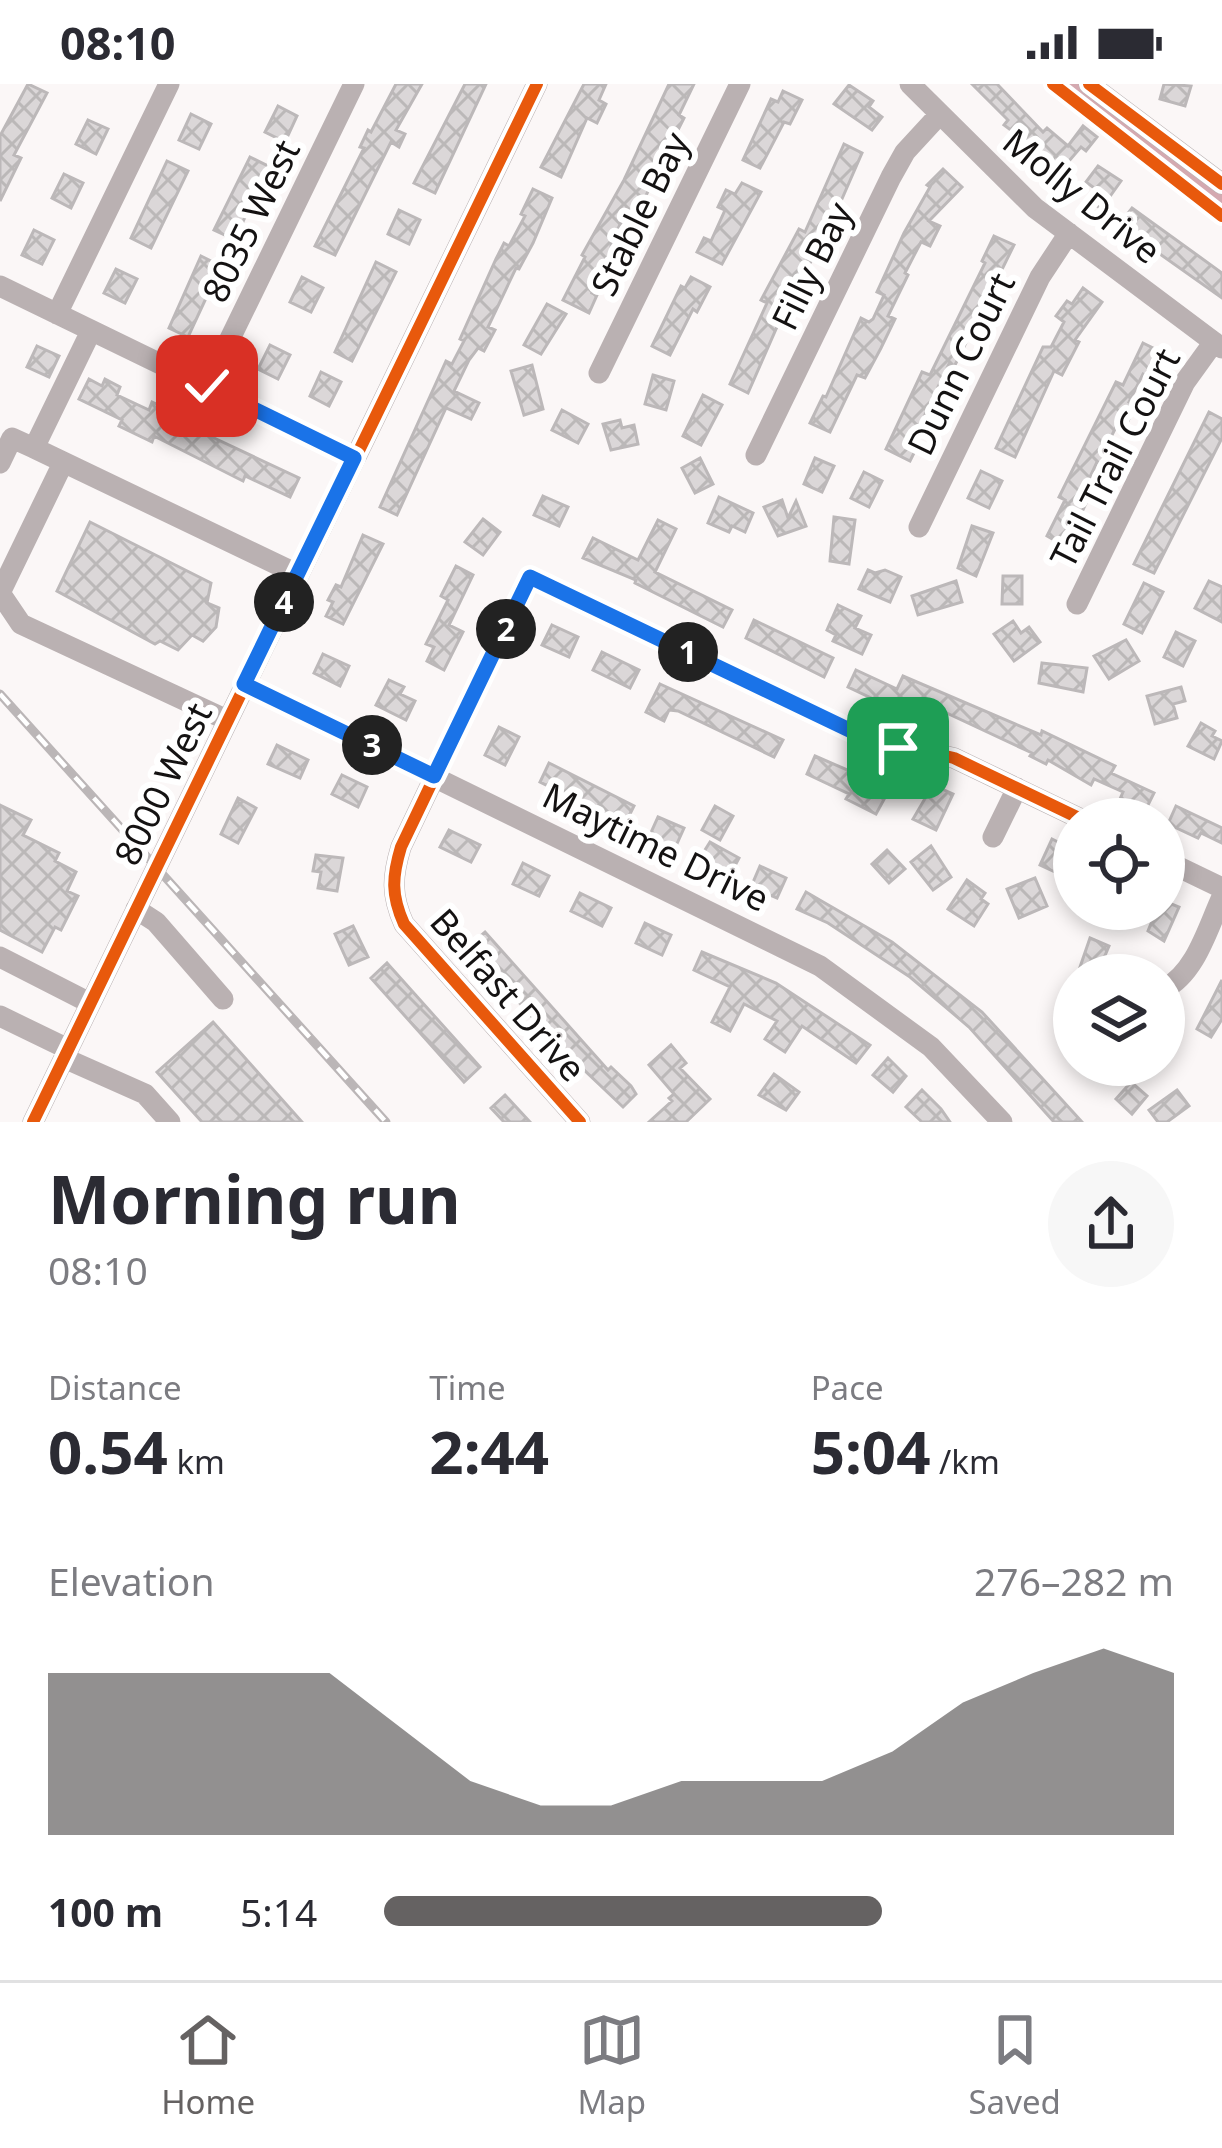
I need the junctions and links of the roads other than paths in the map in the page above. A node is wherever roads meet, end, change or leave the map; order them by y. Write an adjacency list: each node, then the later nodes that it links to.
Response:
1 (169, 84): 11 (street)
2 (354, 84): 15 (street, 8035 West)
3 (536, 84): 18 (street, 8000 West)
4 (740, 84): 14 (street, Stable Bay)
5 (910, 84): 7 (street, Molly Drive)
6 (1089, 84): 8 (street)
7 (940, 115): 9 (street, Molly Drive); 17 (street, Filly Bay)
8 (1222, 184)
9 (1069, 232): 13 (street, Molly Drive); 21 (street, Dunn Court)
10 (0, 286): 11 (street)
11 (57, 314): 12 (street)
12 (91, 331): 15 (street); 16 (street)
13 (1218, 345): 23 (street, Tail Trail Court)
14 (599, 373)
15 (207, 386): 18 (street)
16 (34, 448): 19 (street); 20 (street)
17 (756, 454)
18 (354, 458): 22 (street, 8000 West)
19 (0, 463)
20 (63, 463): 22 (street); 25 (street)
21 (919, 527)
22 (297, 574): 24 (street, 8000 West)
23 (1077, 604)
24 (244, 684): 25 (street, 8000 West); 26 (street, Maytime Drive)
25 (227, 720): 32 (street, 8000 West)
26 (434, 776): 27 (street, Belfast Drive); 41 (street, Belfast Drive); 42 (street, Maytime Drive)
27 (1017, 788): 28 (street); 29 (street)
28 (1053, 805)
29 (993, 837)
30 (1185, 872): 31 (street)
31 (1222, 892): 34 (street)
32 (136, 909): 35 (street); 36 (street, 8000 West)
33 (0, 957): 36 (street)
34 (1185, 972)
35 (223, 999)
36 (90, 1003): 38 (street, 8000 West)
37 (0, 1016): 38 (street)
38 (66, 1054): 39 (street, 8000 West); 40 (street)
39 (33, 1122)
40 (170, 1122)
41 (580, 1122)
42 (1003, 1122)

